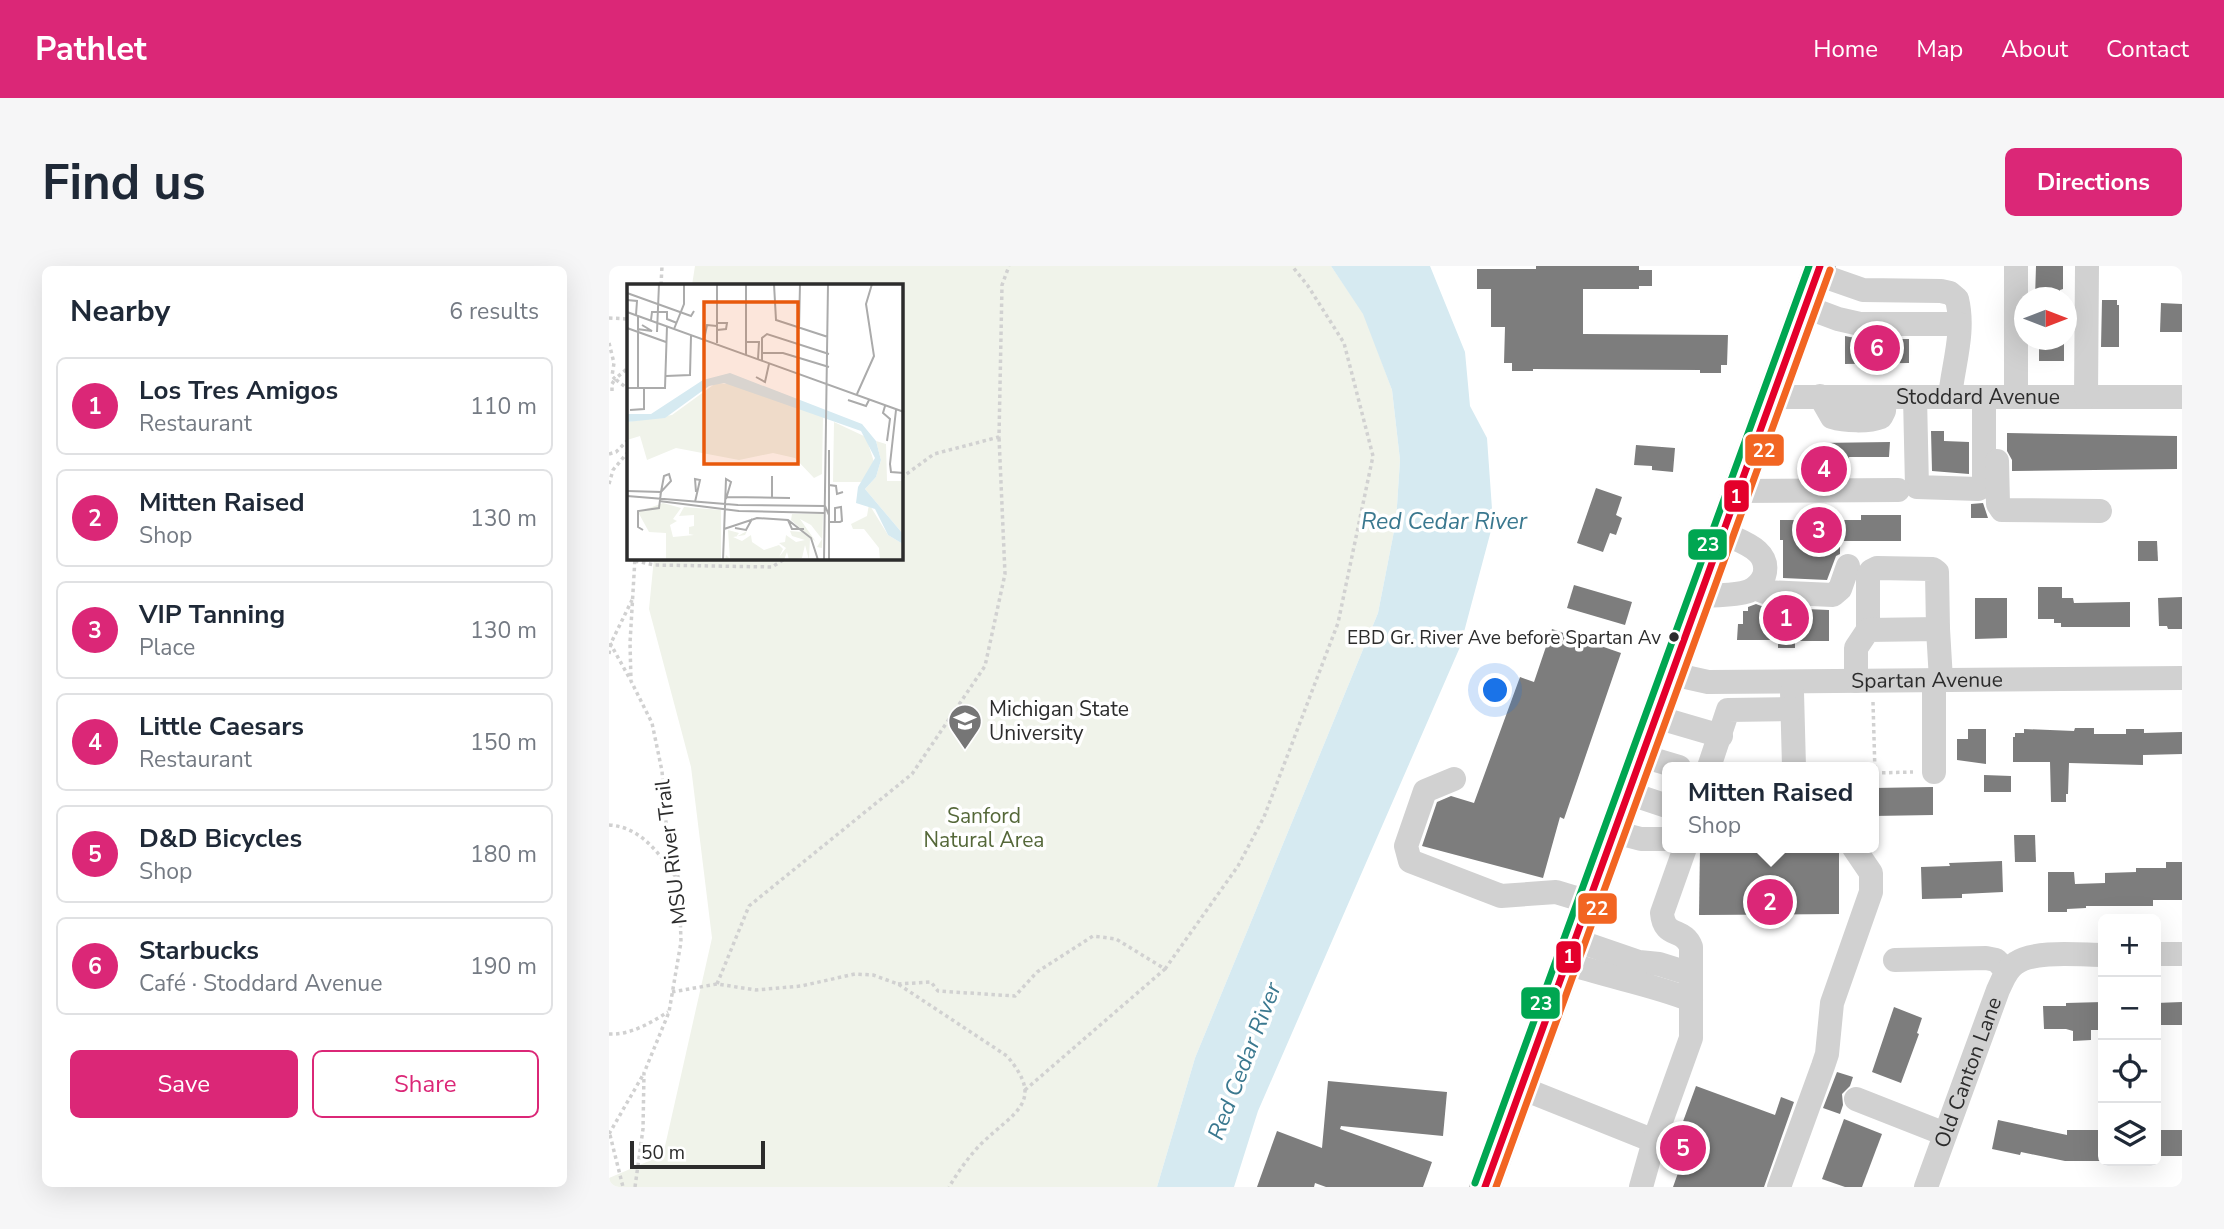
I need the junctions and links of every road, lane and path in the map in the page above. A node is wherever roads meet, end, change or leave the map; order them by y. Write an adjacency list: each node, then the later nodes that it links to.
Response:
1 (662, 266): 7 (path)
2 (1009, 266): 23 (path)
3 (1292, 266): 76 (path)
4 (2015, 266): 20 (street)
5 (2087, 266): 21 (street)
6 (1819, 270): 8 (main road); 11 (street)
7 (661, 284)
8 (1805, 307): 11 (street); 17 (main road)
9 (609, 318): 10 (path)
10 (627, 319)
11 (1959, 324): 19 (street)
12 (609, 343): 14 (path)
13 (627, 369): 14 (path)
14 (615, 379): 15 (path); 16 (path)
15 (627, 388)
16 (612, 391)
17 (1773, 397): 18 (street, Stoddard Avenue); 30 (main road)
18 (1915, 397): 19 (street, Stoddard Avenue); 20 (street)
19 (1949, 397): 20 (street, Stoddard Avenue)
20 (1999, 397): 21 (street, Stoddard Avenue); 31 (street)
21 (2086, 397): 22 (street, Stoddard Avenue)
22 (2182, 397)
23 (999, 437): 27 (path); 78 (path)
24 (627, 441): 26 (path)
25 (627, 453): 28 (path)
26 (609, 454)
27 (903, 477)
28 (609, 484)
29 (1898, 490): 30 (street)
30 (1738, 491): 32 (main road)
31 (2100, 511)
32 (1723, 533): 36 (street); 37 (main road)
33 (635, 560): 34 (path); 38 (path, MSU River Trail)
34 (783, 560)
35 (1848, 566): 36 (street)
36 (1755, 588): 37 (street)
37 (1700, 596): 43 (main road)
38 (633, 598): 41 (path); 46 (path, MSU River Trail)
39 (1868, 629): 40 (street); 40 (street); 48 (street)
40 (1938, 629): 45 (street)
41 (610, 642): 42 (path); 46 (path)
42 (609, 654)
43 (1672, 674): 47 (street, Spartan Avenue); 51 (main road)
44 (2182, 678): 45 (street, Spartan Avenue)
45 (1938, 680): 48 (street, Spartan Avenue); 58 (street)
46 (631, 681): 68 (path, MSU River Trail)
47 (1791, 681): 48 (street, Spartan Avenue); 50 (street)
48 (1856, 681)
49 (1873, 702): 57 (path)
50 (1792, 709): 52 (street); 56 (street)
51 (1656, 717): 52 (street); 53 (main road)
52 (1721, 736): 55 (street)
53 (1641, 756): 54 (street); 61 (main road)
54 (1662, 762)
55 (1711, 762)
56 (1794, 762)
57 (1874, 762)
58 (1934, 772): 59 (path)
59 (1879, 773)
60 (1454, 779): 69 (street)
61 (1628, 793): 62 (street); 64 (main road)
62 (1662, 804)
63 (609, 825): 68 (path)
64 (1614, 832): 65 (street); 69 (main road)
65 (1662, 839)
66 (1683, 853): 77 (street)
67 (1857, 853): 96 (street)
68 (679, 881): 80 (path, MSU River Trail)
69 (1589, 902): 70 (main road)
70 (1571, 951): 77 (street); 81 (street); 85 (main road)
71 (2161, 954): 72 (street)
72 (2182, 954)
73 (2098, 955): 75 (street)
74 (1895, 960): 75 (street)
75 (2012, 966): 89 (street, Old Canton Lane)
76 (1165, 969): 79 (path); 86 (path)
77 (1691, 974): 81 (street)
78 (717, 984): 79 (path); 80 (path)
79 (898, 985): 86 (path)
80 (672, 992): 82 (path, MSU River Trail)
81 (1691, 1000): 90 (street)
82 (669, 1012): 83 (path); 84 (path, MSU River Trail)
83 (609, 1034)
84 (644, 1073): 88 (path); 92 (path, MSU River Trail)
85 (1521, 1088): 90 (street); 94 (main road)
86 (1025, 1090): 93 (path)
87 (1856, 1099): 89 (street)
88 (609, 1132): 91 (path)
89 (1945, 1133): 97 (street, Old Canton Lane)
90 (1654, 1141): 95 (street)
91 (623, 1187)
92 (635, 1187)
93 (949, 1187)
94 (1485, 1187)
95 (1641, 1187)
96 (1779, 1187)
97 (1926, 1187)

